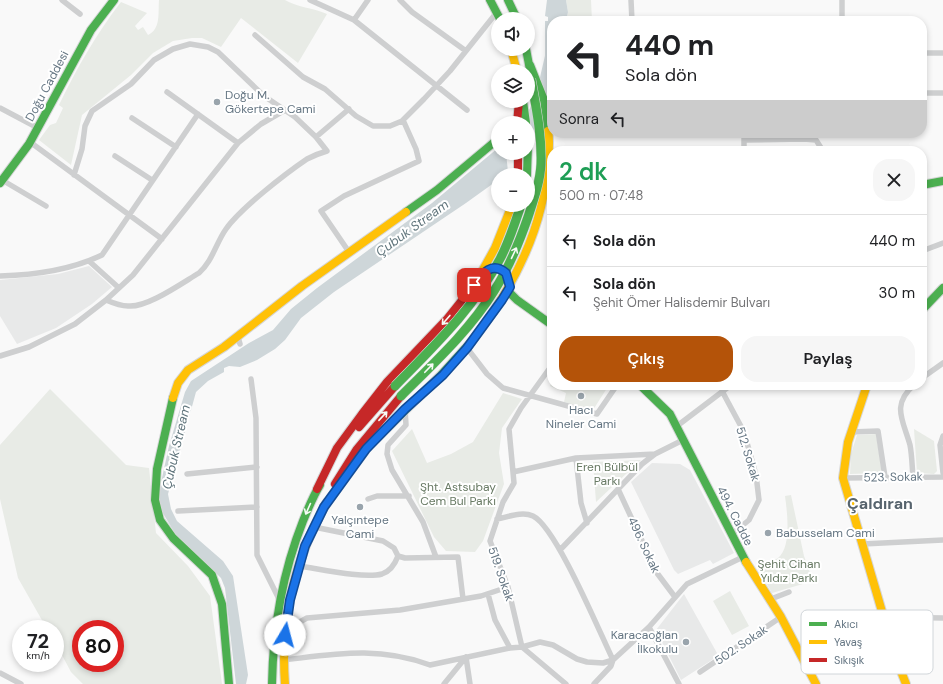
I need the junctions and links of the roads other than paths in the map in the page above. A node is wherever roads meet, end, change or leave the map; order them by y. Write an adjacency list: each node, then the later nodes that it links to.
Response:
1 (62, 0): 12 (street)
2 (114, 0): 35 (main road, Doğu Caddesi)
3 (310, 0): 15 (street)
4 (368, 0): 15 (street)
5 (400, 0): 18 (street)
6 (490, 0): 10 (main road)
7 (508, 0): 11 (main road)
8 (631, 0): 13 (street)
9 (842, 0): 14 (street)
10 (496, 12)
11 (514, 12)
12 (80, 14)
13 (632, 16)
14 (842, 16)
15 (354, 20): 22 (street)
16 (491, 23): 18 (street)
17 (255, 35): 29 (street)
18 (466, 51): 22 (street)
19 (943, 53): 20 (street)
20 (927, 54)
21 (535, 80): 27 (main road)
22 (436, 87): 31 (street); 34 (street)
23 (535, 89): 104 (main road, one-way to 23, bridge)
24 (167, 92): 32 (street)
25 (927, 93): 26 (street)
26 (943, 93)
27 (547, 106)
28 (0, 108): 35 (street)
29 (349, 109): 34 (street); 36 (street)
30 (285, 110): 36 (street); 39 (street); 45 (street)
31 (467, 110)
32 (198, 114): 39 (street); 41 (street)
33 (132, 118): 41 (street)
34 (403, 120): 59 (street)
35 (38, 128): 38 (main road, Doğu Caddesi)
36 (316, 137): 67 (street)
37 (744, 140): 42 (street); 43 (street)
38 (30, 142): 45 (street); 47 (main road, Doğu Caddesi)
39 (238, 142): 55 (street)
40 (491, 145): 59 (main road)
41 (176, 146): 46 (street)
42 (744, 146)
43 (820, 146)
44 (115, 156): 46 (street)
45 (74, 175): 54 (street)
46 (152, 180): 54 (street)
47 (1, 181): 51 (street)
48 (943, 181): 49 (main road)
49 (927, 184)
50 (547, 186): 61 (main road)
51 (46, 206)
52 (509, 212): 57 (main road)
53 (519, 212): 99 (main road, bridge)
54 (128, 215): 55 (street); 60 (street)
55 (162, 239): 64 (street)
56 (943, 243): 58 (street)
57 (495, 248): 61 (main road); 63 (main road)
58 (927, 250)
59 (349, 252): 141 (main road)
60 (89, 261): 62 (street); 64 (street)
61 (522, 263): 66 (main road)
62 (0, 276)
63 (480, 276): 66 (main road); 66 (main road); 69 (main road)
64 (119, 288): 67 (street)
65 (943, 288): 68 (main road)
66 (508, 291): 70 (main road); 71 (main road)
67 (106, 300): 73 (street)
68 (927, 305)
69 (458, 306): 71 (main road); 99 (main road, one-way to 99)
70 (547, 321)
71 (484, 325): 72 (main road)
72 (467, 348): 83 (street); 84 (main road)
73 (0, 355)
74 (943, 363): 76 (street)
75 (547, 372): 83 (street, 519. Sokak)
76 (927, 374)
77 (252, 379): 91 (street)
78 (614, 390): 83 (street)
79 (645, 390): 85 (main road, 494. Cadde)
80 (865, 390): 86 (main road)
81 (908, 390): 95 (street)
82 (722, 391): 85 (street); 109 (street, 512. Sokak)
83 (530, 395): 92 (street, 519. Sokak)
84 (405, 409): 101 (street); 104 (main road)
85 (677, 426): 88 (main road, 494. Cadde)
86 (851, 432): 96 (street); 98 (main road)
87 (943, 436): 93 (street)
88 (683, 440): 89 (street); 109 (main road, 494. Cadde)
89 (655, 454): 90 (street); 100 (street)
90 (576, 458): 92 (street); 107 (street)
91 (257, 467): 94 (street); 103 (street)
92 (513, 472): 106 (street, 519. Sokak)
93 (943, 473)
94 (187, 474)
95 (913, 476): 96 (street, 523. Sokak); 97 (street, 523. Sokak)
96 (885, 477): 98 (street, 523. Sokak)
97 (943, 477)
98 (843, 478): 111 (main road)
99 (317, 489): 121 (main road, one-way to 121)
100 (618, 489): 107 (street); 120 (street, 496. Sokak)
101 (409, 496): 102 (street); 114 (street)
102 (368, 499)
103 (257, 507): 105 (street); 121 (street)
104 (324, 507): 108 (main road)
105 (178, 511)
106 (497, 519): 112 (street); 117 (street, 519. Sokak)
107 (587, 523): 112 (street)
108 (314, 527): 113 (street); 116 (main road)
109 (732, 534): 115 (main road, 494. Cadde)
110 (943, 540): 111 (street)
111 (863, 544): 124 (main road)
112 (560, 550): 135 (street)
113 (398, 556): 114 (street); 116 (street)
114 (436, 557): 122 (street)
115 (743, 558): 120 (street); 123 (main road, 494. Cadde)
116 (299, 566): 129 (main road)
117 (508, 587): 119 (street); 130 (street, 519. Sokak)
118 (789, 592): 123 (street)
119 (488, 594): 122 (street); 131 (street)
120 (676, 597): 128 (street)
121 (279, 599): 142 (main road)
122 (463, 599): 129 (street)
123 (771, 599): 125 (main road, 494. Cadde)
124 (882, 610)
125 (782, 617): 132 (main road, 494. Cadde); 136 (street, 502. Sokak)
126 (933, 618): 127 (street)
127 (943, 618)
128 (649, 627): 135 (street); 148 (street)
129 (285, 630): 134 (main road)
130 (522, 647): 131 (street); 135 (street); 146 (street)
131 (510, 648): 133 (street)
132 (801, 654)
133 (466, 657): 134 (street); 144 (street); 145 (street)
134 (284, 660): 143 (main road)
135 (613, 660): 147 (street)
136 (700, 672)
137 (0, 673): 140 (street)
138 (811, 674): 149 (main road, 494. Cadde)
139 (902, 674): 150 (main road)
140 (22, 684)
141 (229, 684)
142 (272, 684)
143 (285, 684)
144 (444, 684)
145 (470, 684)
146 (566, 684)
147 (594, 684)
148 (679, 684)
149 (816, 684)
150 (906, 684)

